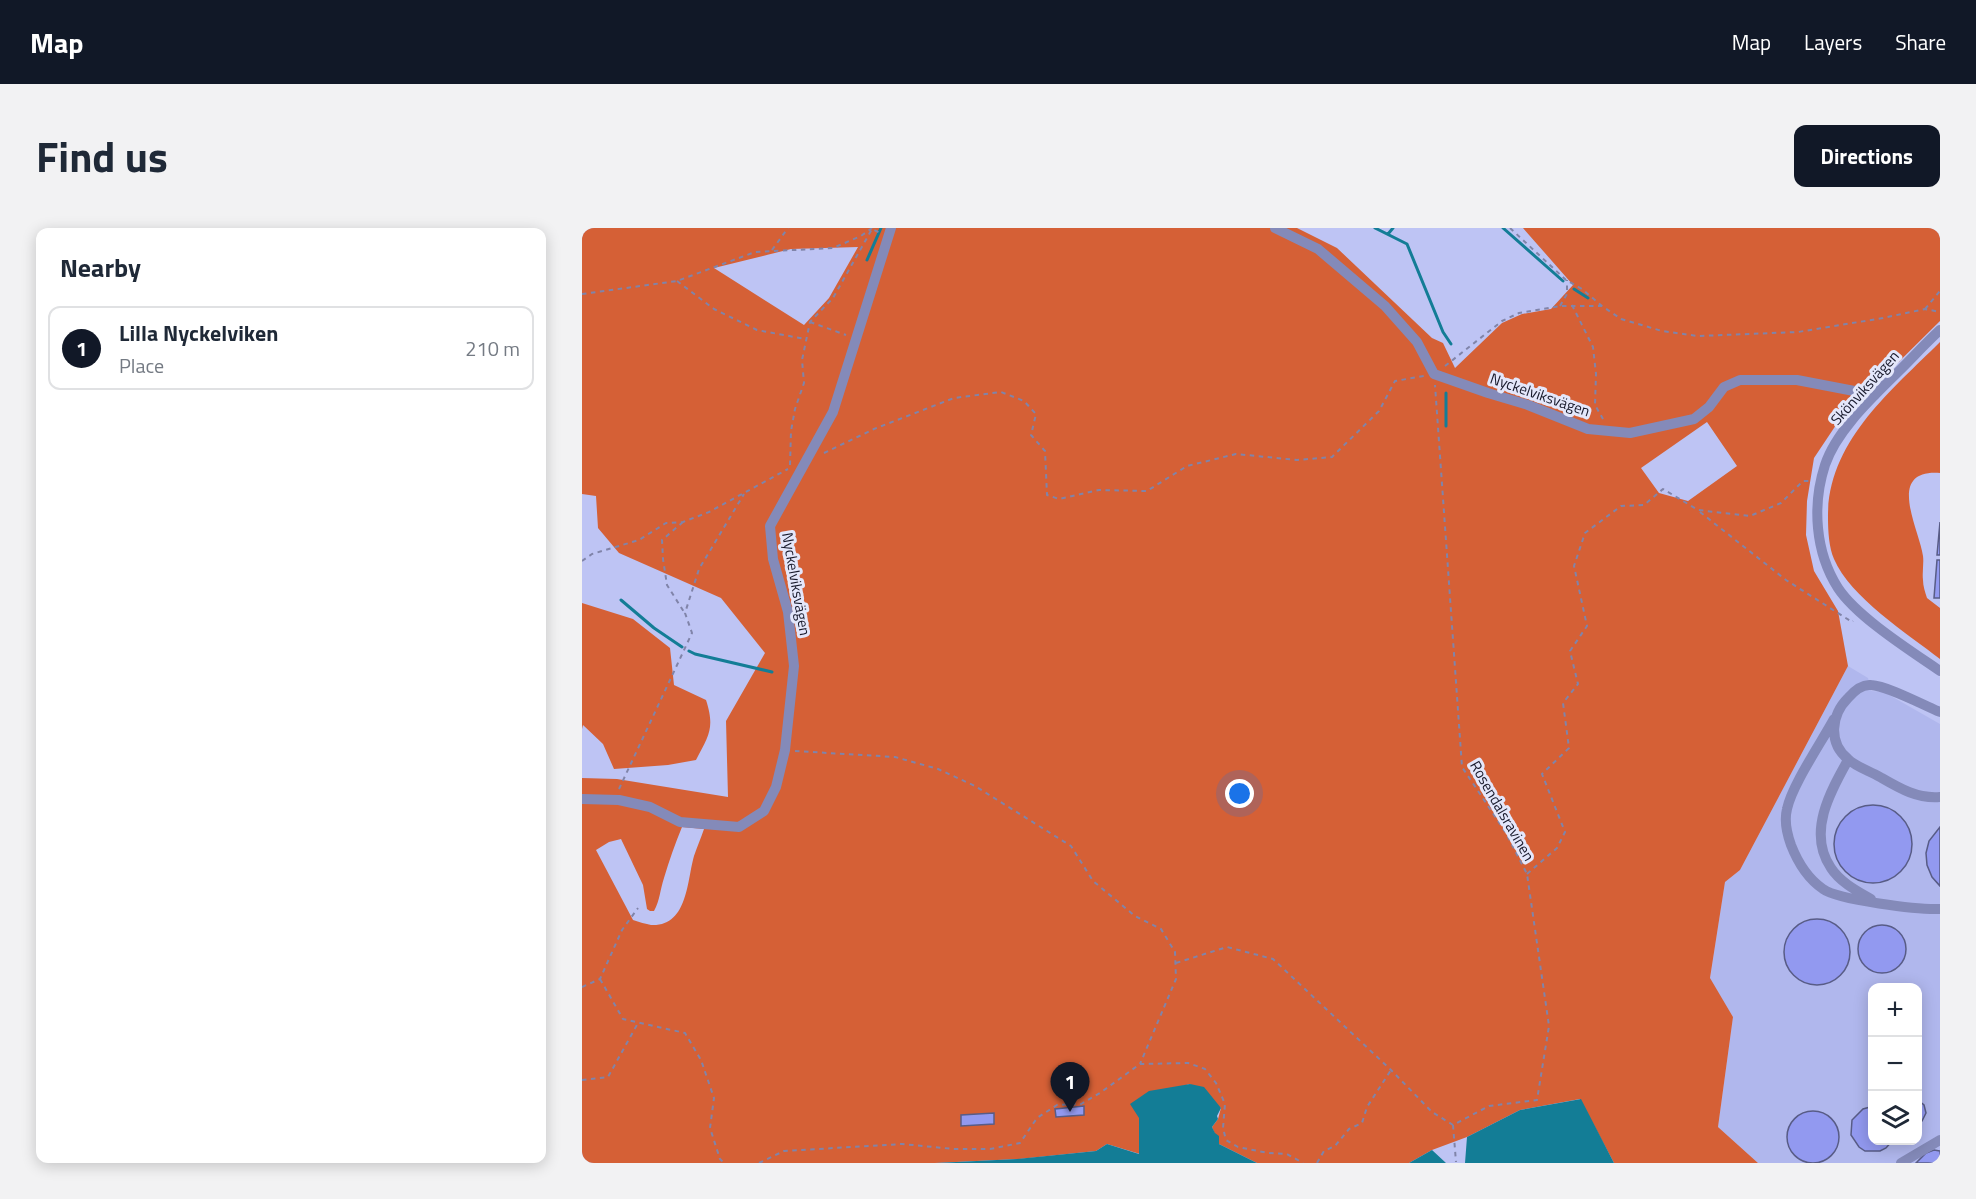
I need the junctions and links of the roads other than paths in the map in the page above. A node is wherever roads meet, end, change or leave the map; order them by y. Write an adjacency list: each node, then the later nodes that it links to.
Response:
1 (891, 228): 10 (street, Nyckelviksvägen)
2 (1275, 228): 4 (street, Nyckelviksvägen)
3 (1940, 330): 4 (street, Skönviksvägen)
4 (1875, 395): 5 (street, Skönviksvägen)
5 (1940, 671)
6 (1940, 712): 7 (street)
7 (1834, 719): 8 (street); 11 (street)
8 (1848, 760): 9 (street); 11 (street)
9 (1940, 797)
10 (582, 799)
11 (1875, 902): 12 (street)
12 (1940, 909)
13 (1940, 1140): 14 (street)
14 (1901, 1163)

